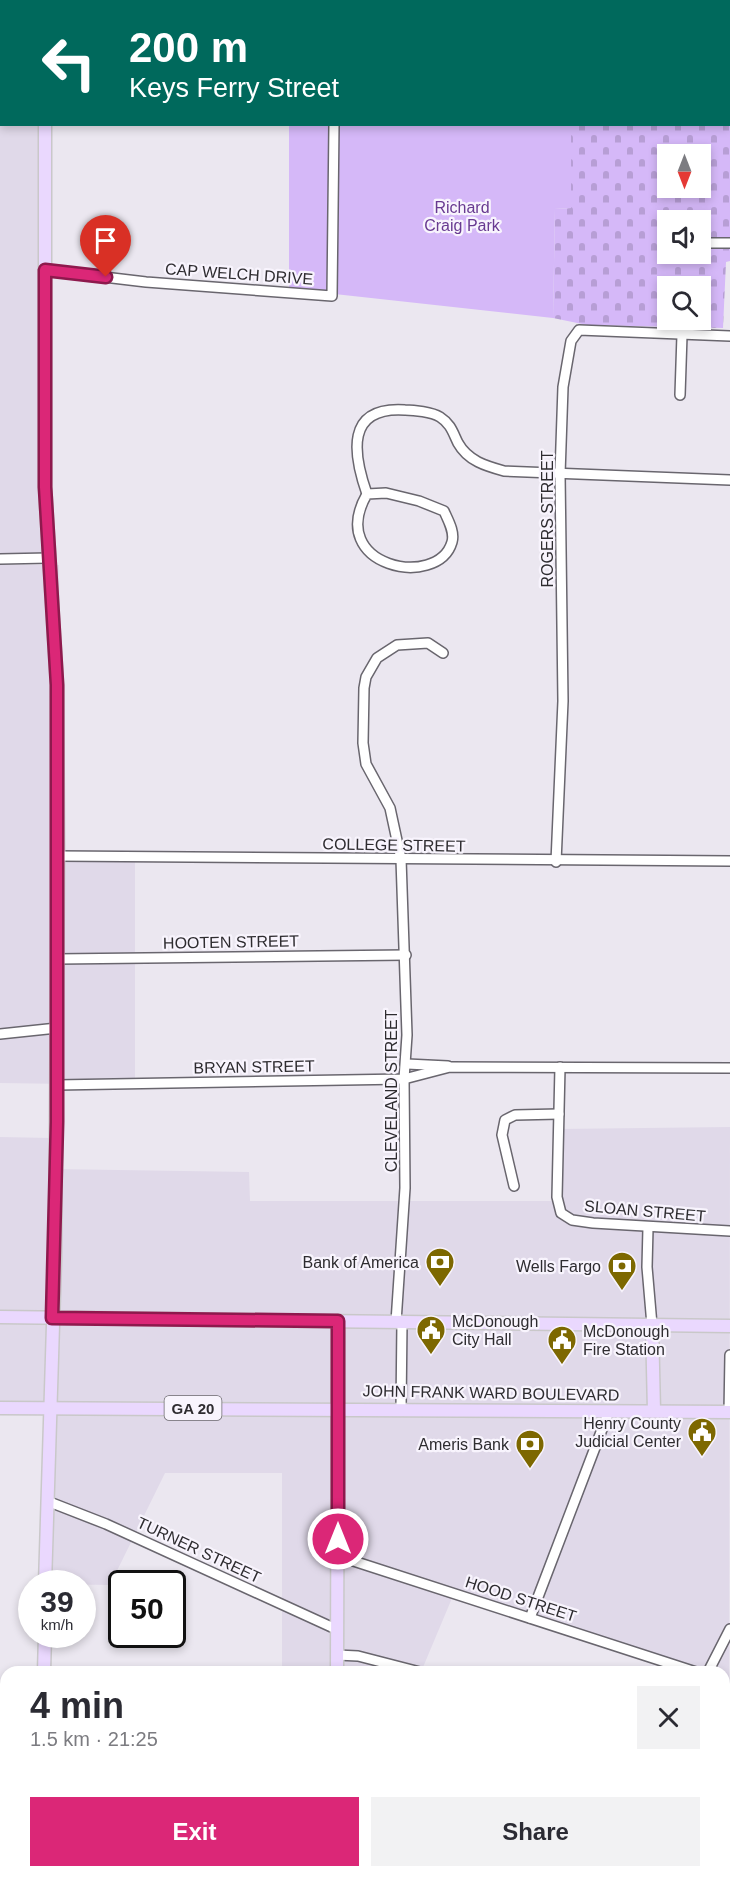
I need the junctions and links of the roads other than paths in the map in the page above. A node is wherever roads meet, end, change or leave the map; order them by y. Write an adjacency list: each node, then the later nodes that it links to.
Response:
1 (45, 126): 5 (main road)
2 (333, 126): 5 (street, CAP WELCH DRIVE)
3 (711, 243): 4 (street)
4 (730, 243)
5 (45, 270): 12 (main road)
6 (682, 335): 7 (street, ROGERS STREET); 8 (street); 9 (street, ROGERS STREET)
7 (730, 336)
8 (680, 395)
9 (560, 474): 10 (street); 11 (street); 18 (street, ROGERS STREET)
10 (730, 480)
11 (368, 494): 11 (street)
12 (49, 558): 13 (street); 15 (main road)
13 (0, 559)
14 (443, 653): 16 (street, CLEVELAND STREET)
15 (58, 856): 16 (street, COLLEGE STREET); 20 (main road)
16 (401, 860): 18 (street, COLLEGE STREET); 19 (street, CLEVELAND STREET)
17 (730, 861): 18 (street, COLLEGE STREET)
18 (556, 862)
19 (406, 955): 20 (street, HOOTEN STREET); 23 (street, CLEVELAND STREET)
20 (57, 959): 21 (main road)
21 (57, 1028): 22 (street); 28 (main road)
22 (0, 1034)
23 (407, 1064): 24 (street, BRYAN STREET); 27 (street, CLEVELAND STREET)
24 (450, 1067): 25 (street, BRYAN STREET); 27 (street, BRYAN STREET)
25 (560, 1067): 26 (street, BRYAN STREET); 29 (street, SLOAN STREET)
26 (730, 1068)
27 (404, 1079): 28 (street, BRYAN STREET); 36 (street, CLEVELAND STREET)
28 (57, 1085): 34 (main road)
29 (559, 1114): 30 (street); 31 (street, SLOAN STREET)
30 (514, 1186)
31 (648, 1228): 32 (street, SLOAN STREET); 37 (street)
32 (730, 1231)
33 (0, 1317): 34 (main road)
34 (52, 1318): 35 (main road); 41 (main road)
35 (338, 1321): 36 (main road); 42 (main road)
36 (399, 1322): 37 (main road); 43 (street, CLEVELAND STREET)
37 (652, 1325): 38 (main road); 45 (main road)
38 (730, 1326)
39 (730, 1355): 46 (street)
40 (0, 1408): 41 (main road, JOHN FRANK WARD BOULEVARD)
41 (49, 1408): 42 (main road, JOHN FRANK WARD BOULEVARD / GA 20); 47 (main road)
42 (338, 1408): 43 (main road, JOHN FRANK WARD BOULEVARD / GA 20); 48 (main road)
43 (401, 1408): 44 (main road, JOHN FRANK WARD BOULEVARD / GA 20)
44 (609, 1411): 45 (main road, JOHN FRANK WARD BOULEVARD / GA 20); 50 (street)
45 (654, 1412): 46 (main road, JOHN FRANK WARD BOULEVARD / GA 20)
46 (729, 1412)
47 (47, 1501): 49 (main road); 52 (street, TURNER STREET)
48 (338, 1556): 50 (street, HOOD STREET); 52 (main road)
49 (45, 1570)
50 (530, 1618): 58 (street, HOOD STREET)
51 (730, 1629): 59 (street)
52 (338, 1630): 54 (main road)
53 (45, 1648): 55 (main road)
54 (338, 1655): 56 (main road); 57 (street)
55 (44, 1666)
56 (338, 1666)
57 (397, 1666)
58 (678, 1666)
59 (711, 1666)

